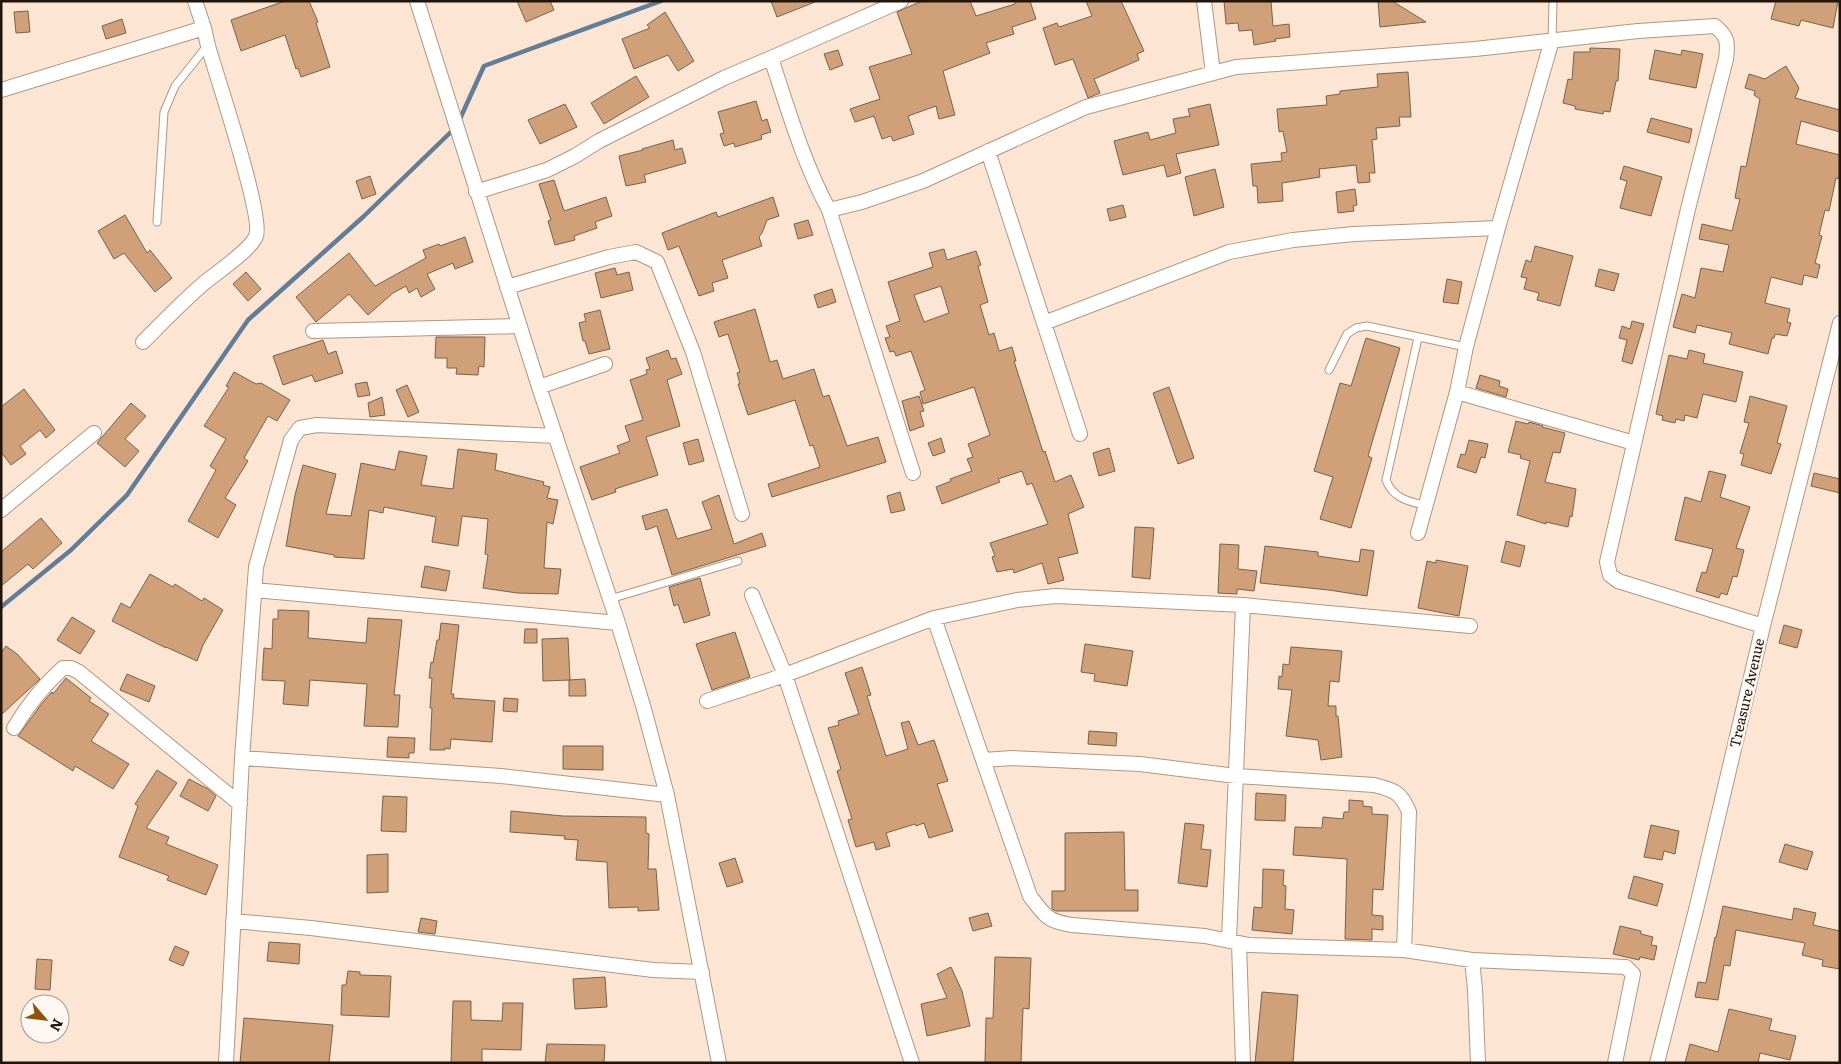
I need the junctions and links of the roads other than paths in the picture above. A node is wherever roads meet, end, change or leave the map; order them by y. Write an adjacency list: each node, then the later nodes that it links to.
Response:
1 (195, 1): 6 (street)
2 (417, 1): 13 (street)
3 (901, 1): 9 (street)
4 (1204, 1): 10 (street)
5 (1553, 1): 7 (lane)
6 (204, 28): 8 (street); 11 (street)
7 (1552, 40): 10 (street); 16 (street); 32 (street)
8 (208, 46): 15 (lane); 23 (street)
9 (771, 58): 13 (street); 14 (street)
10 (1213, 73): 12 (street)
11 (1, 90)
12 (988, 151): 14 (street); 18 (street)
13 (476, 192): 17 (street)
14 (829, 210): 33 (street)
15 (157, 222)
16 (1498, 228): 18 (street); 24 (street)
17 (507, 287): 20 (street); 36 (street)
18 (1044, 323): 30 (street)
19 (1840, 323): 46 (street, Treasure Avenue)
20 (520, 326): 21 (street); 27 (street)
21 (312, 331)
22 (1418, 338): 24 (lane); 26 (lane); 35 (lane)
23 (143, 342)
24 (1466, 347): 28 (street)
25 (605, 364): 27 (street)
26 (1329, 370)
27 (539, 387): 31 (street)
28 (1457, 392): 32 (street); 35 (street)
29 (94, 433): 34 (street)
30 (1080, 434)
31 (556, 436): 39 (street); 41 (street)
32 (1634, 444): 46 (street)
33 (913, 473)
34 (4, 503)
35 (1425, 505): 37 (street)
36 (742, 514)
37 (1418, 533)
38 (738, 561): 41 (lane)
39 (254, 590): 44 (street); 50 (street)
40 (752, 595): 47 (street)
41 (610, 600): 44 (street)
42 (1243, 605): 43 (street); 45 (street); 52 (street)
43 (934, 618): 47 (street); 51 (street)
44 (618, 623): 53 (street)
45 (1470, 626)
46 (1763, 626): 66 (street, Treasure Avenue)
47 (785, 675): 48 (street); 62 (street)
48 (707, 701)
49 (14, 728): 54 (street)
50 (242, 758): 53 (street); 54 (street)
51 (983, 760): 52 (street); 56 (street)
52 (1236, 776): 56 (street); 57 (street)
53 (667, 795): 59 (street)
54 (240, 804): 55 (street)
55 (233, 921): 59 (street); 60 (street)
56 (1234, 942): 57 (street); 63 (street)
57 (1404, 950): 58 (street)
58 (1472, 960): 64 (street); 65 (street)
59 (702, 972): 61 (street)
60 (226, 1063)
61 (719, 1063)
62 (912, 1063)
63 (1243, 1063)
64 (1478, 1063)
65 (1615, 1063)
66 (1657, 1063)

